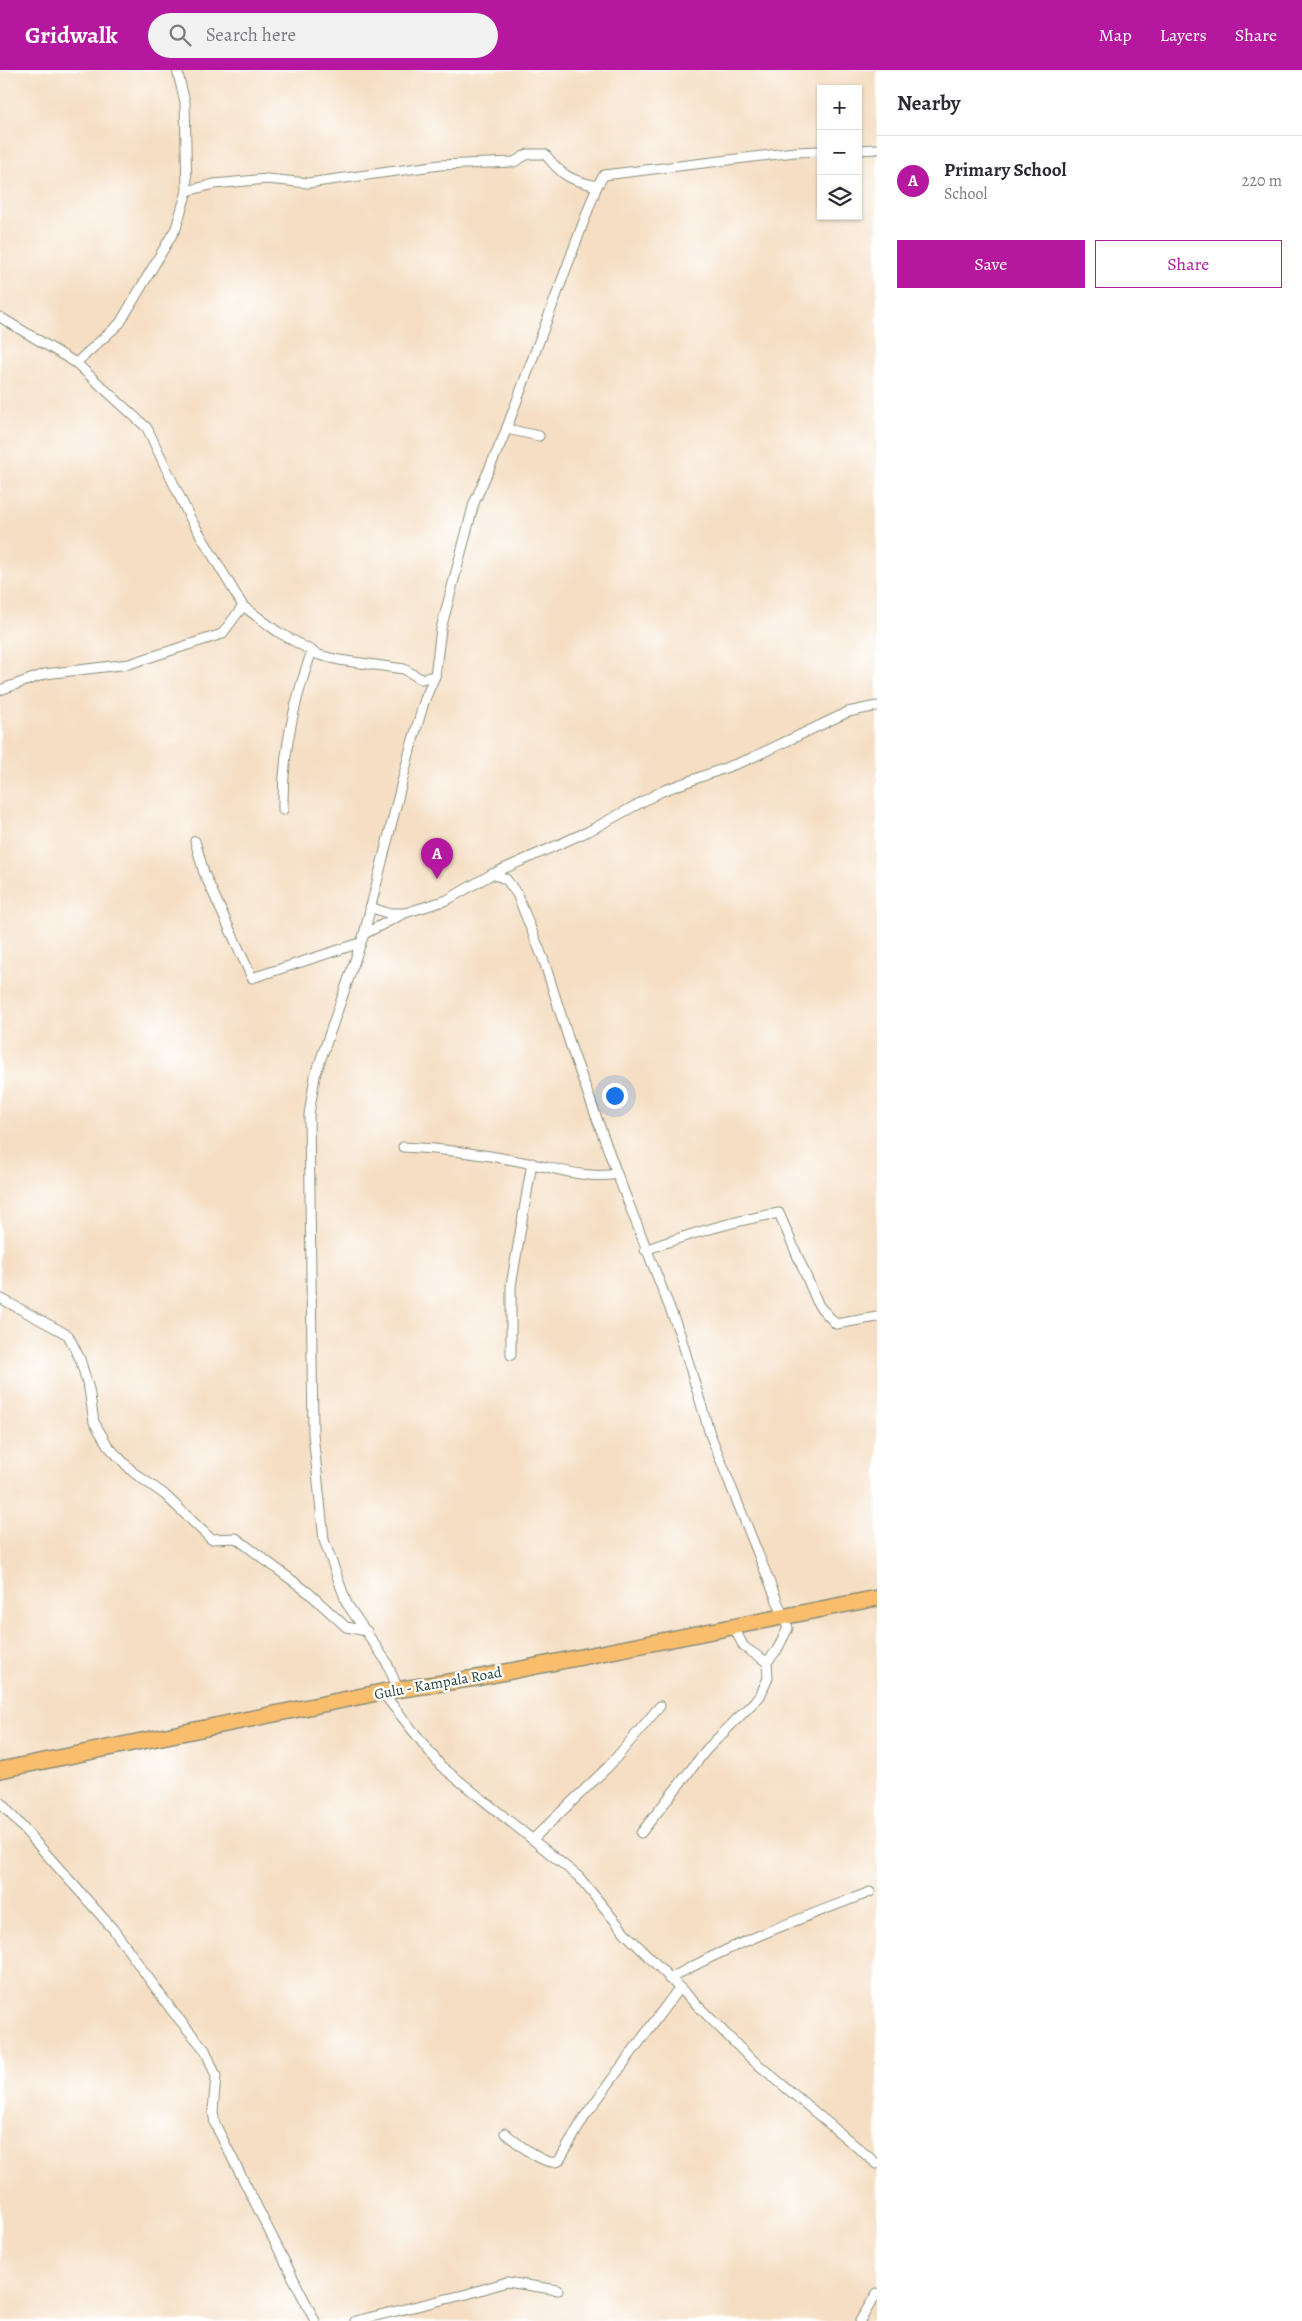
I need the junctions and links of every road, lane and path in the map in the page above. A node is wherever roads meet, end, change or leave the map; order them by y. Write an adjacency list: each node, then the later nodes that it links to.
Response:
1 (177, 70): 6 (street)
2 (877, 149): 3 (street)
3 (862, 150)
4 (817, 151): 5 (street)
5 (597, 186): 6 (street); 9 (street)
6 (187, 191): 8 (street)
7 (0, 317): 8 (street)
8 (76, 363): 11 (street)
9 (507, 429): 10 (street); 13 (street)
10 (539, 436)
11 (243, 606): 12 (street); 15 (street)
12 (312, 651): 14 (street); 18 (street)
13 (435, 676): 14 (street); 16 (street)
14 (421, 679): 16 (street)
15 (0, 690)
16 (425, 699): 21 (street)
17 (877, 706): 20 (street)
18 (283, 810)
19 (195, 842): 24 (street)
20 (492, 874): 22 (street); 27 (street)
21 (370, 907): 22 (street); 23 (street)
22 (405, 913): 23 (street)
23 (364, 934): 24 (street)
24 (360, 943): 35 (street)
25 (403, 1147): 26 (street)
26 (532, 1163): 27 (street); 31 (street)
27 (617, 1174): 28 (street)
28 (645, 1250): 30 (street); 33 (street)
29 (0, 1298): 35 (street)
30 (877, 1317)
31 (511, 1355)
32 (877, 1598): 33 (main road, Gulu - Kampala Road)
33 (784, 1616): 34 (main road, Gulu - Kampala Road); 36 (street)
34 (733, 1626): 36 (street); 37 (main road, Gulu - Kampala Road)
35 (367, 1631): 37 (street)
36 (766, 1662): 42 (street)
37 (398, 1689): 38 (main road, Gulu - Kampala Road)
38 (382, 1692): 40 (main road, Gulu - Kampala Road); 43 (street)
39 (660, 1706): 43 (street)
40 (0, 1770)
41 (0, 1802): 51 (street)
42 (641, 1833)
43 (533, 1839): 45 (street)
44 (870, 1892): 45 (street)
45 (669, 1979): 46 (street)
46 (679, 1988): 47 (street); 48 (street)
47 (505, 2133)
48 (877, 2164)
49 (558, 2290): 52 (street)
50 (877, 2293): 53 (street)
51 (315, 2321)
52 (355, 2321)
53 (860, 2321)

